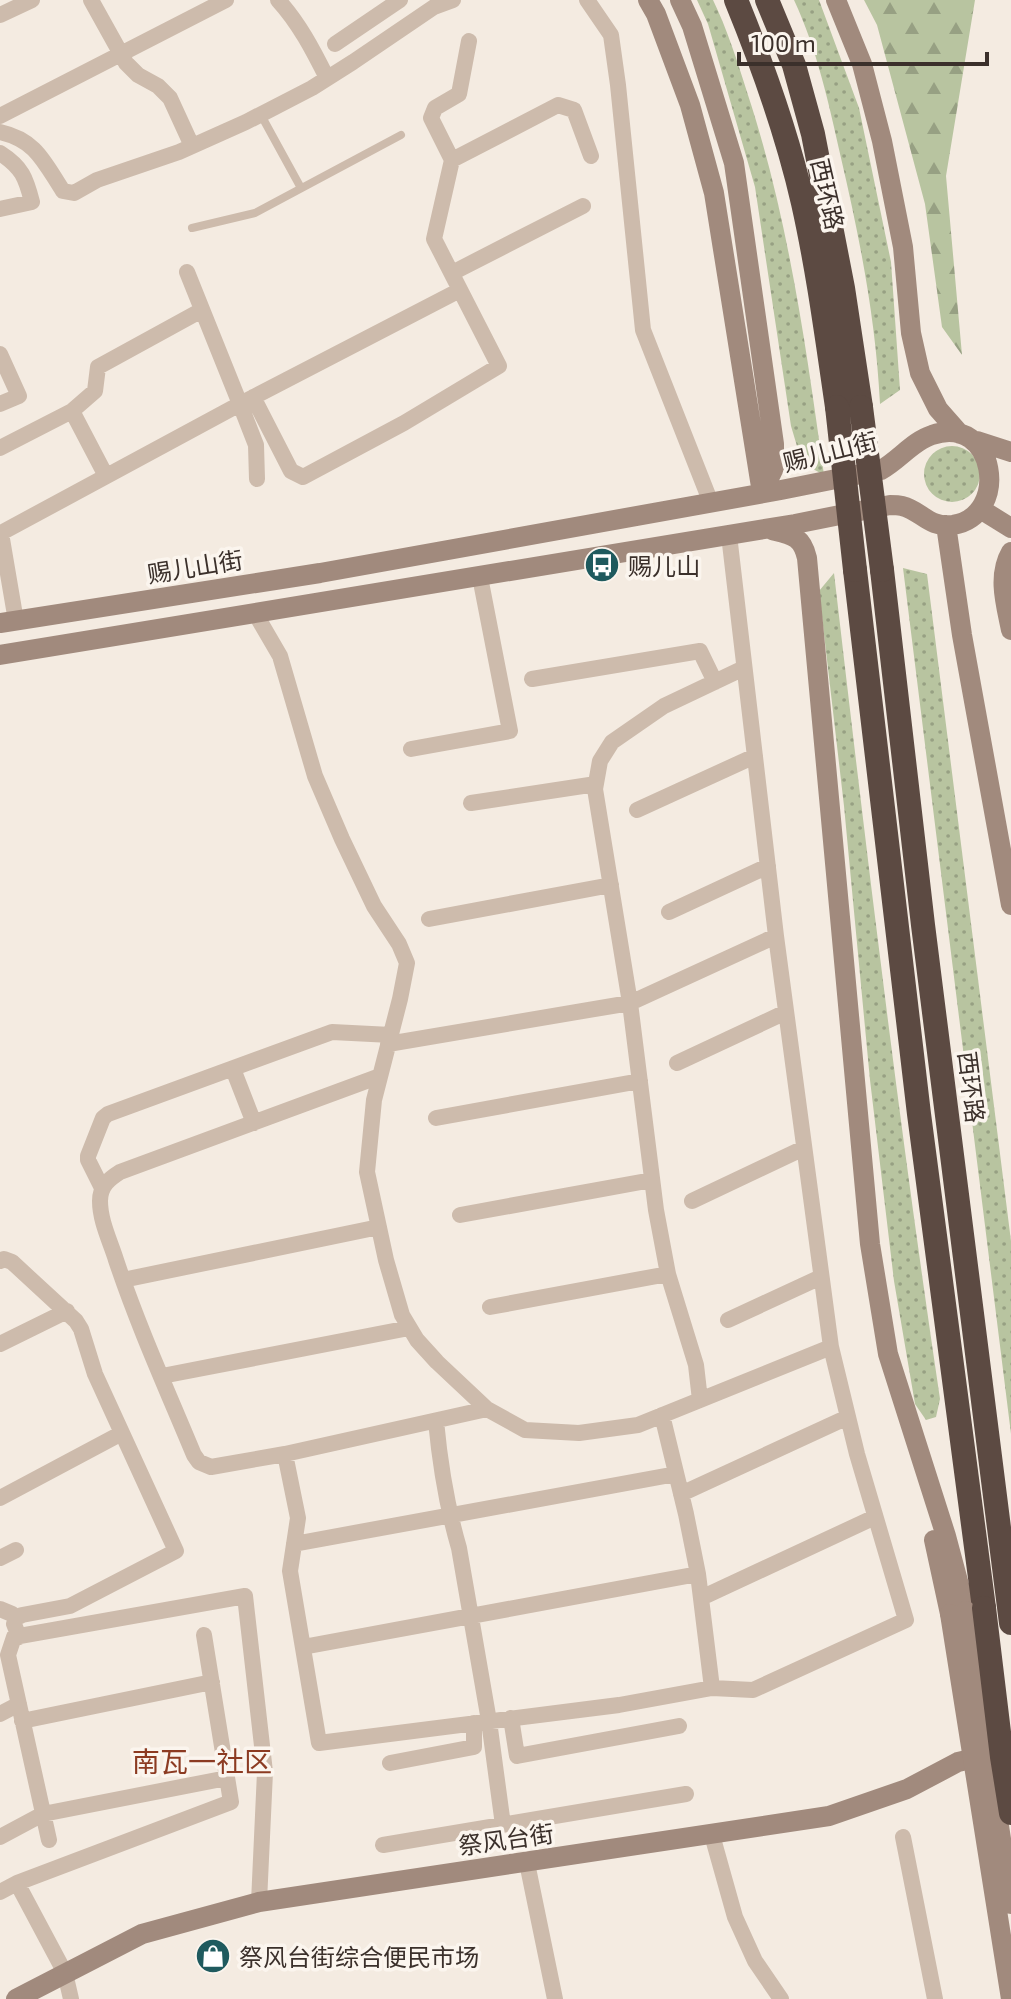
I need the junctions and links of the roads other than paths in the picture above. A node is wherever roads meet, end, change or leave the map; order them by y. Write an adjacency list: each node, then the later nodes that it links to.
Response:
1 (91, 0): 16 (street)
2 (226, 0): 16 (street)
3 (278, 0): 17 (street)
4 (400, 0): 15 (street)
5 (453, 0): 17 (street)
6 (648, 0): 45 (main road)
7 (680, 0): 45 (main road)
8 (736, 0): 37 (highway, 西环路)
9 (767, 0): 37 (highway, 西环路)
10 (836, 0): 39 (main road)
11 (29, 1): 13 (street)
12 (583, 1): 46 (street)
13 (0, 15)
14 (469, 41): 25 (street)
15 (335, 44)
16 (120, 54): 19 (street); 22 (street)
17 (327, 78): 18 (street)
18 (261, 115): 22 (street); 26 (lane)
19 (0, 116)
20 (0, 132): 22 (street)
21 (401, 135): 26 (lane)
22 (192, 146)
23 (0, 153): 28 (street)
24 (591, 156): 25 (street)
25 (452, 160): 31 (street)
26 (301, 188): 29 (lane)
27 (583, 206): 31 (street)
28 (0, 209)
29 (192, 228)
30 (187, 272): 33 (street)
31 (452, 273): 32 (street)
32 (460, 290): 35 (street); 35 (street)
33 (202, 310): 35 (street); 38 (street)
34 (0, 354): 36 (street)
35 (246, 401): 42 (street); 43 (street)
36 (0, 404)
37 (849, 407): 118 (highway, bridge); 120 (highway, 西环路, bridge)
38 (72, 411): 40 (street); 42 (street)
39 (967, 437): 41 (main road); 45 (main road, 赐儿山街); 47 (main road)
40 (0, 448)
41 (1008, 449)
42 (106, 476): 51 (street)
43 (257, 479)
44 (1011, 481): 47 (main road)
45 (762, 493): 46 (main road, 赐儿山街)
46 (711, 503): 53 (main road, 赐儿山街)
47 (986, 503): 48 (main road); 49 (main road)
48 (946, 525): 50 (main road); 70 (main road)
49 (1011, 528)
50 (769, 529): 52 (main road); 118 (main road)
51 (1, 531): 57 (street)
52 (729, 535): 55 (main road); 60 (street)
53 (474, 545): 55 (main road); 57 (main road, 赐儿山街)
54 (1011, 552): 58 (main road)
55 (480, 577): 56 (main road); 63 (street)
56 (255, 613): 59 (main road); 76 (street)
57 (8, 622)
58 (1011, 630)
59 (0, 655)
60 (744, 668): 62 (street); 64 (street)
61 (532, 679): 62 (street)
62 (715, 682): 65 (street)
63 (411, 749)
64 (755, 756): 67 (street); 68 (street)
65 (596, 784): 66 (street); 69 (street)
66 (471, 803)
67 (637, 810)
68 (768, 866): 71 (street); 73 (street)
69 (611, 885): 72 (street); 74 (street)
70 (1011, 905)
71 (669, 912)
72 (429, 919)
73 (776, 936): 74 (street); 75 (street)
74 (630, 1003): 76 (street); 80 (street)
75 (786, 1012): 77 (street); 83 (street)
76 (390, 1039): 78 (street); 79 (street)
77 (677, 1063)
78 (233, 1069): 82 (street); 85 (street)
79 (380, 1076): 82 (street); 88 (street)
80 (640, 1081): 81 (street); 84 (street)
81 (436, 1118)
82 (254, 1123): 85 (street)
83 (804, 1148): 86 (street); 91 (street)
84 (652, 1180): 87 (street); 90 (street)
85 (102, 1188): 92 (street)
86 (692, 1201)
87 (460, 1215)
88 (379, 1227): 92 (street); 96 (street)
89 (0, 1261): 94 (street)
90 (668, 1274): 93 (street); 100 (street)
91 (821, 1277): 95 (street); 98 (street)
92 (123, 1280): 99 (street)
93 (490, 1307)
94 (67, 1311): 97 (street); 105 (street)
95 (728, 1320)
96 (409, 1328): 99 (street); 101 (street)
97 (0, 1344)
98 (831, 1347): 100 (street); 103 (street)
99 (162, 1376): 106 (street)
100 (700, 1400): 102 (street)
101 (487, 1409): 102 (street); 104 (street)
102 (662, 1415): 107 (street)
103 (848, 1417): 108 (street); 111 (street)
104 (436, 1421): 106 (street); 110 (street)
105 (122, 1433): 109 (street); 121 (street)
106 (285, 1454): 112 (street)
107 (676, 1474): 108 (street); 110 (street)
108 (681, 1494): 115 (street)
109 (0, 1498)
110 (450, 1514): 112 (street); 119 (street)
111 (875, 1517): 116 (street); 126 (street)
112 (294, 1544): 124 (street)
113 (16, 1550): 114 (street)
114 (0, 1558)
115 (698, 1574): 116 (street); 119 (street)
116 (701, 1598): 126 (street)
117 (0, 1609): 121 (street)
118 (966, 1611): 137 (highway, bridge); 149 (main road, bridge); 156 (main road, bridge)
119 (471, 1616): 124 (street); 131 (street)
120 (1010, 1616)
121 (16, 1618): 123 (street)
122 (204, 1635): 125 (street)
123 (19, 1637): 127 (street); 148 (street)
124 (303, 1647): 131 (street)
125 (212, 1682): 130 (street); 135 (street)
126 (712, 1688): 129 (street)
127 (19, 1704): 128 (street); 130 (street)
128 (0, 1714)
129 (511, 1718): 131 (street); 132 (street)
130 (22, 1721): 138 (street)
131 (481, 1722): 134 (street); 139 (street)
132 (679, 1726)
133 (1011, 1749): 140 (main road, 祭风台街)
134 (390, 1763)
135 (227, 1778): 138 (street); 146 (street)
136 (686, 1794): 139 (street)
137 (1011, 1813)
138 (43, 1814): 141 (street); 143 (street)
139 (503, 1825): 144 (street)
140 (712, 1835): 145 (main road, 祭风台街); 154 (street)
141 (0, 1837)
142 (903, 1837): 155 (street)
143 (49, 1840)
144 (383, 1845)
145 (527, 1863): 148 (main road, 祭风台街); 153 (street)
146 (17, 1883): 147 (street); 150 (street)
147 (0, 1892)
148 (259, 1902): 150 (main road, 祭风台街)
149 (1011, 1904)
150 (65, 1973): 151 (main road, 祭风台街); 152 (street)
151 (16, 1999)
152 (71, 1999)
153 (555, 1999)
154 (781, 1999)
155 (935, 1999)
156 (1011, 1999)

